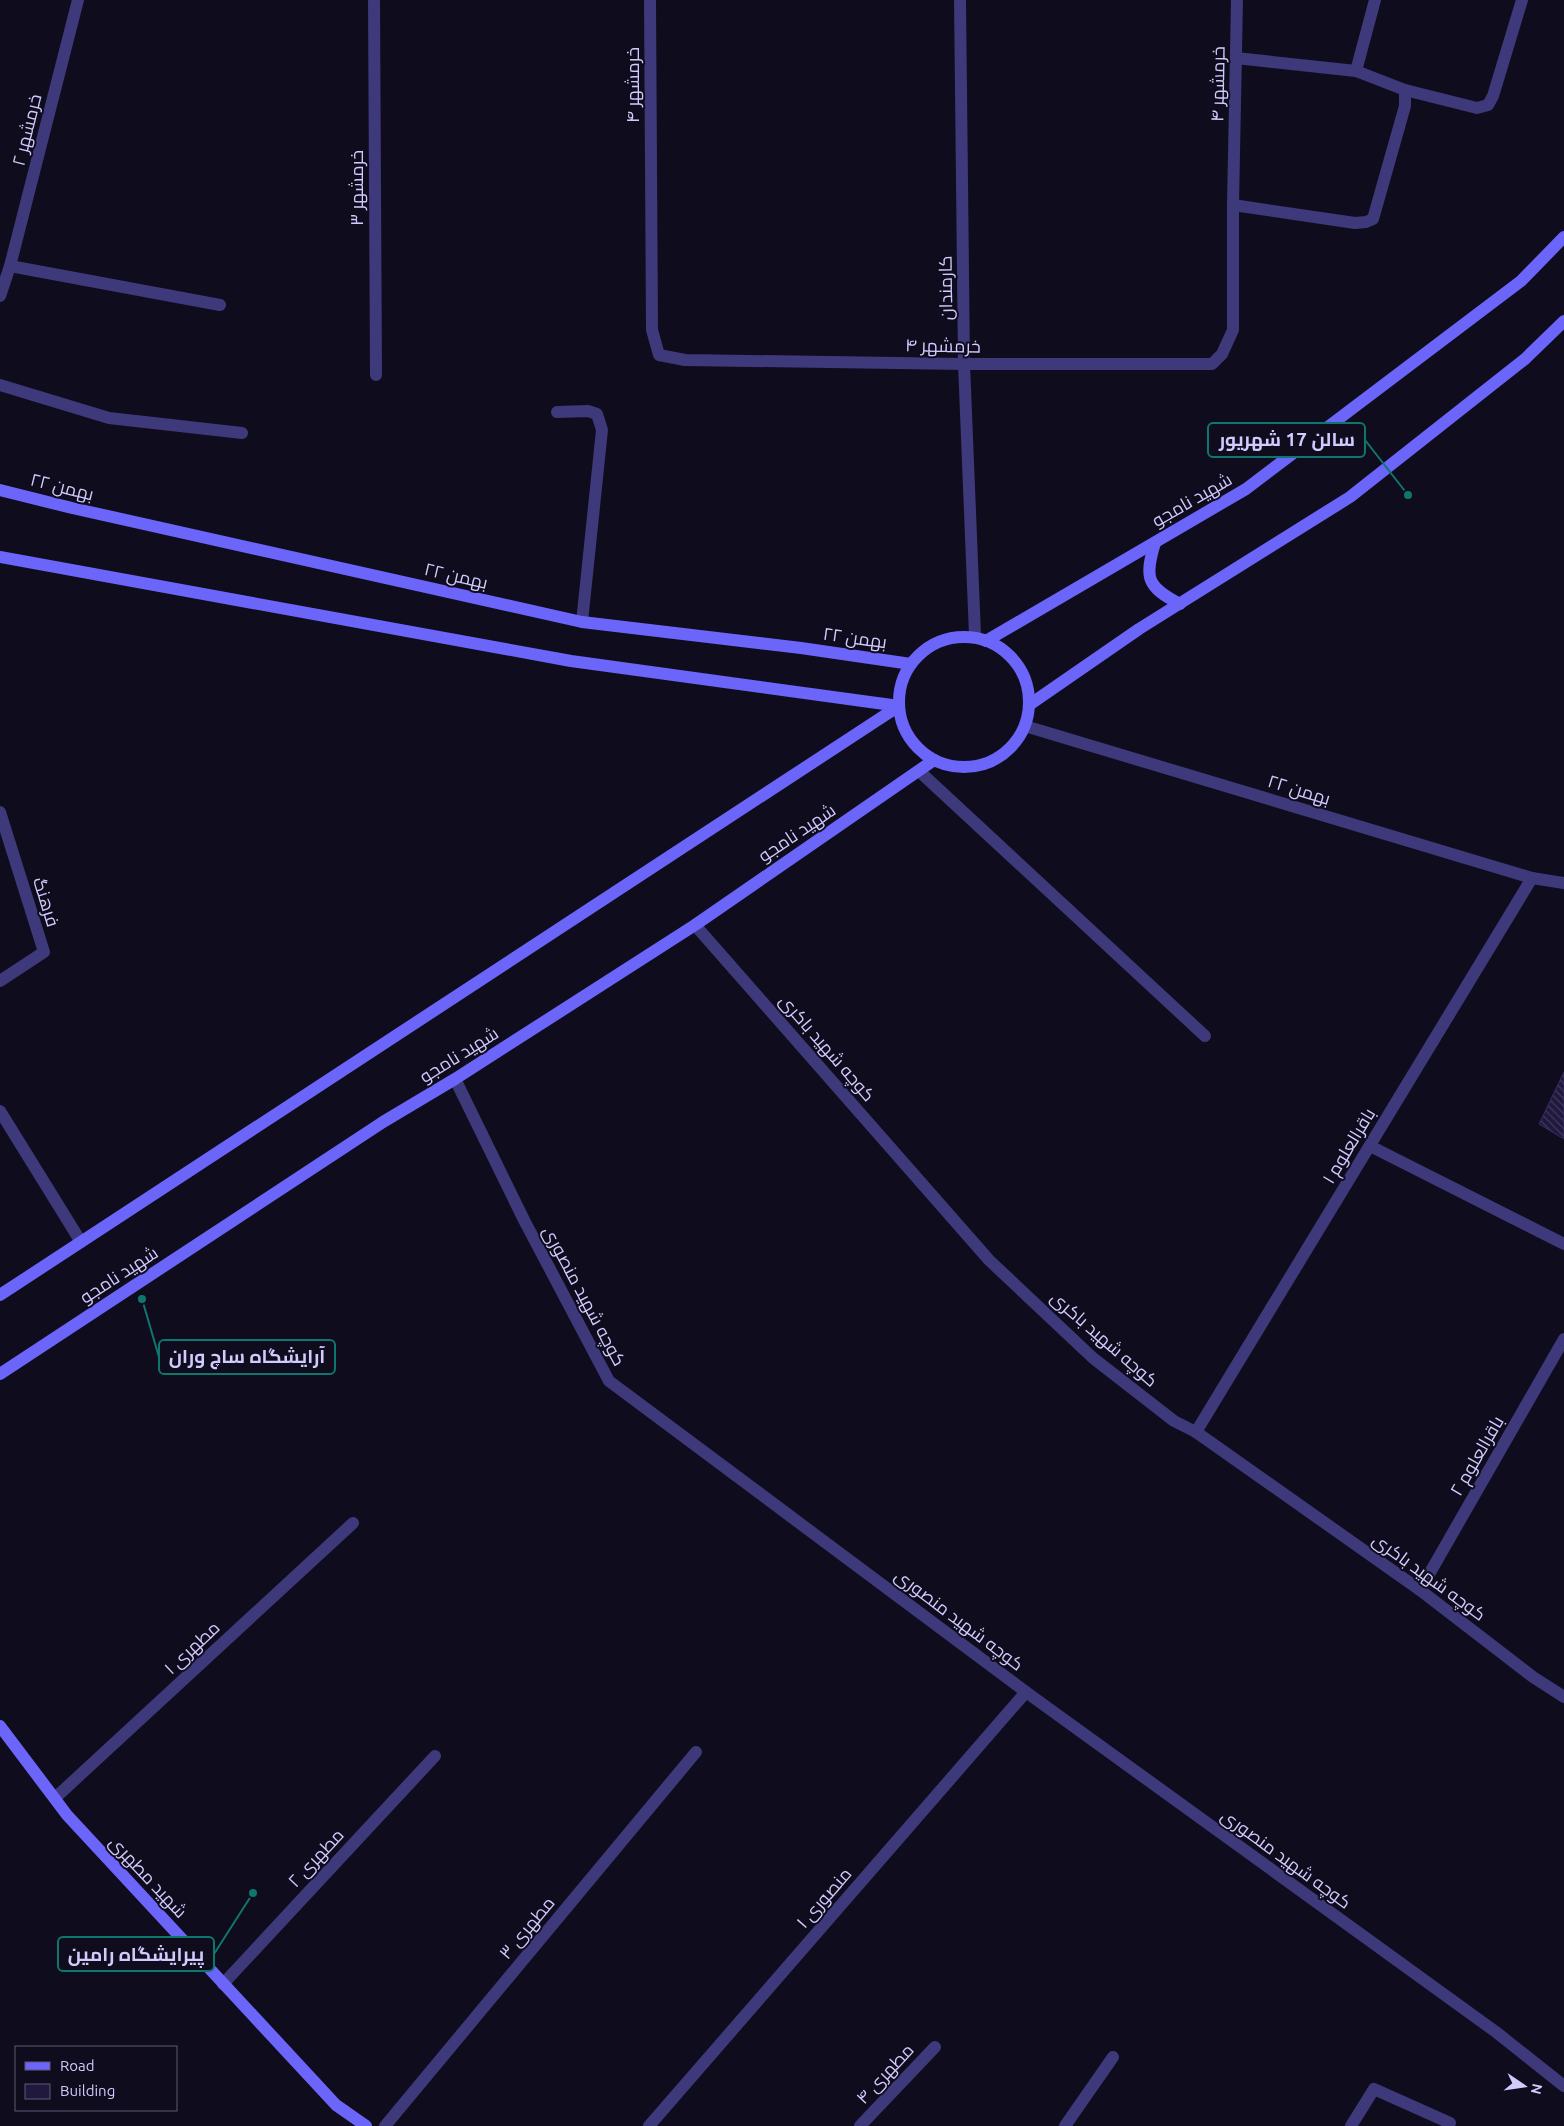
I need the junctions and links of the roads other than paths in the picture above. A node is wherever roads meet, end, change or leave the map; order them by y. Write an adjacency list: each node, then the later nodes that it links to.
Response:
1 (78, 0): 13 (street, خرمشهر ۲)
2 (374, 0): 18 (street, خرمشهر ۳)
3 (650, 0): 17 (street, خرمشهر ۴)
4 (960, 0): 17 (street, کارمندان)
5 (1237, 0): 8 (street, خرمشهر ۴)
6 (1375, 0): 9 (street)
7 (1522, 0): 10 (street)
8 (1236, 58): 9 (street); 11 (street, خرمشهر ۴)
9 (1356, 71): 10 (street)
10 (1405, 90): 11 (street)
11 (1233, 205): 17 (street, خرمشهر ۴)
12 (1564, 238): 23 (main road, شهید نامجو)
13 (10, 266): 14 (street, خرمشهر ۲); 15 (street)
14 (0, 296)
15 (220, 305)
16 (1564, 321): 25 (main road)
17 (964, 364): 27 (street, کارمندان)
18 (376, 375)
19 (0, 385): 21 (street)
20 (557, 412): 26 (street)
21 (242, 433)
22 (0, 490): 26 (main road, ۲۲ بهمن)
23 (1155, 542): 25 (main road); 27 (main road, شهید نامجو)
24 (0, 557): 29 (main road)
25 (1180, 604): 30 (main road)
26 (582, 622): 28 (main road, ۲۲ بهمن)
27 (981, 638): 28 (main road); 30 (main road)
28 (911, 664): 29 (main road)
29 (899, 706): 32 (main road); 43 (main road)
30 (1029, 706): 31 (main road)
31 (1025, 726): 32 (main road); 35 (street, ۲۲ بهمن)
32 (934, 760): 33 (main road, شهید نامجو)
33 (919, 771): 37 (main road, شهید نامجو); 39 (street)
34 (0, 812): 38 (street, فرهنگ)
35 (1532, 878): 36 (street, ۲۲ بهمن); 42 (street, باقرالعلوم ۱)
36 (1564, 883)
37 (695, 925): 40 (main road, شهید نامجو); 48 (street, کوچه شهید باکری)
38 (0, 981)
39 (1205, 1036)
40 (455, 1079): 47 (main road, شهید نامجو); 51 (street, کوچه شهید منصوری)
41 (0, 1110): 43 (street)
42 (1370, 1146): 44 (street); 48 (street, باقرالعلوم ۱)
43 (81, 1242): 45 (main road)
44 (1564, 1244)
45 (0, 1295)
46 (1564, 1339): 50 (street, باقرالعلوم ۲)
47 (0, 1374)
48 (1196, 1432): 50 (street, کوچه شهید باکری)
49 (354, 1523): 56 (street, مطهری ۱)
50 (1420, 1590): 52 (street, کوچه شهید باکری)
51 (1026, 1692): 60 (street, کوچه شهید منصوری); 64 (street, منصوری ۱)
52 (1564, 1697)
53 (0, 1726): 56 (main road, شهید مطهری)
54 (696, 1752): 63 (street, مطهری ۳)
55 (435, 1756): 57 (street, مطهری ۲)
56 (55, 1798): 57 (main road, شهید مطهری)
57 (223, 1984): 62 (main road, شهید مطهری)
58 (936, 2047): 65 (street, مطهری ۴)
59 (1113, 2057): 66 (street)
60 (1564, 2086)
61 (1450, 2123): 67 (street)
62 (366, 2126)
63 (386, 2126)
64 (649, 2126)
65 (860, 2126)
66 (1065, 2126)
67 (1351, 2126)

